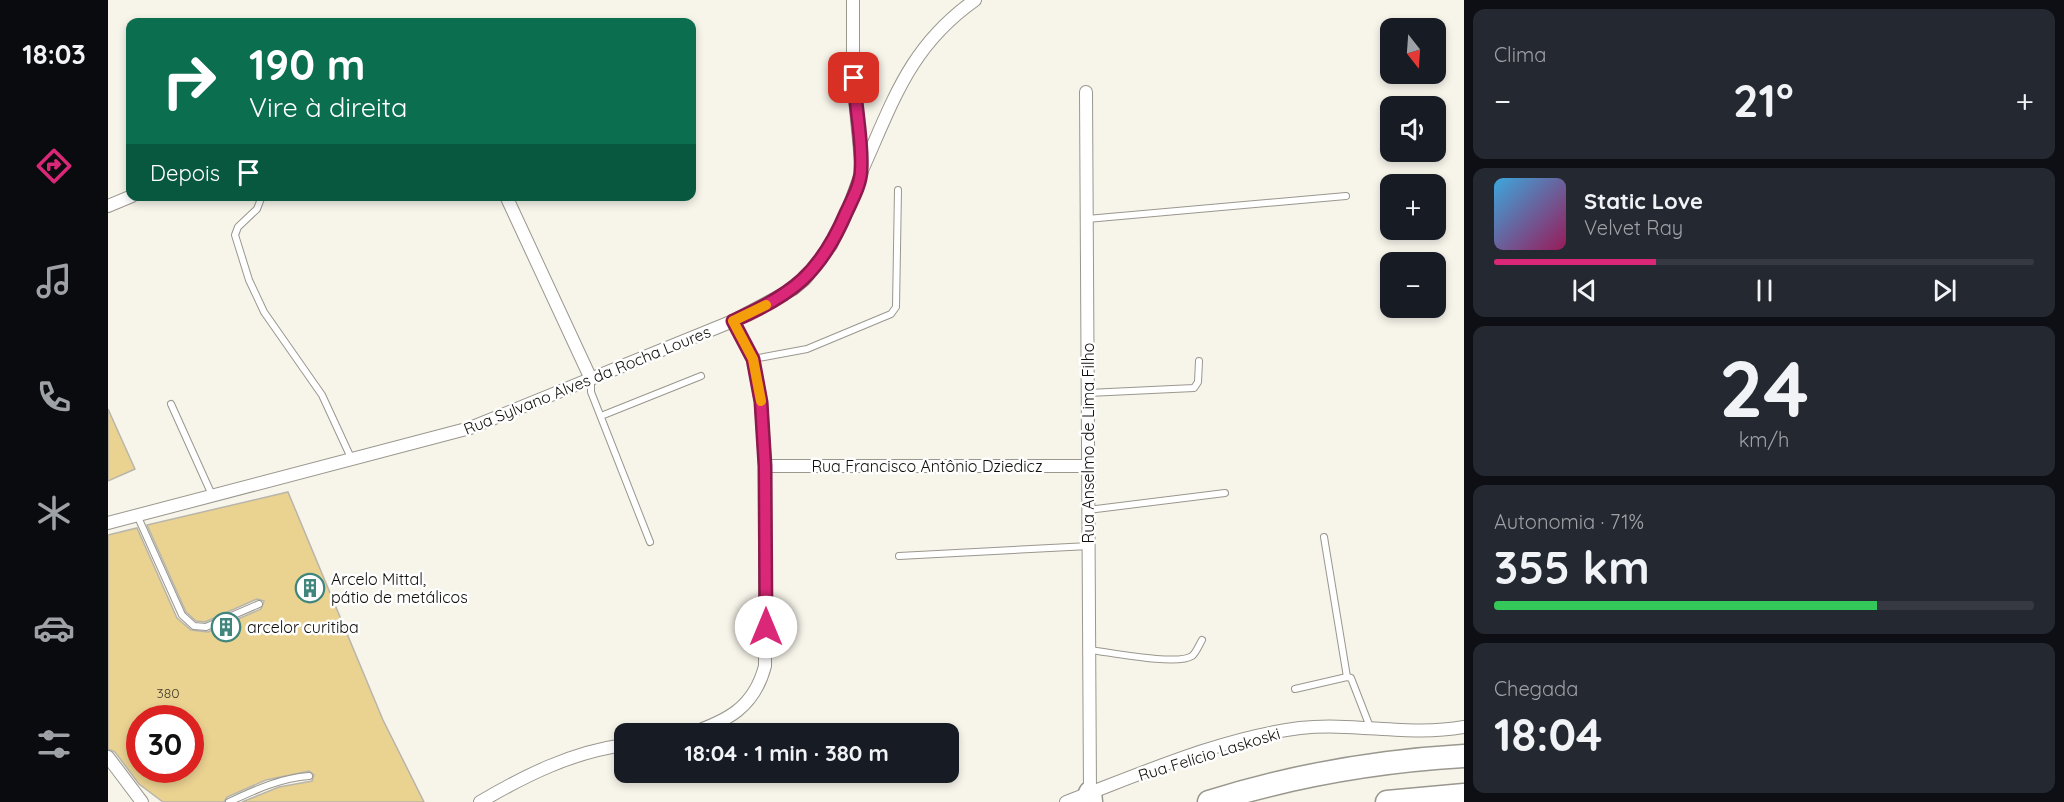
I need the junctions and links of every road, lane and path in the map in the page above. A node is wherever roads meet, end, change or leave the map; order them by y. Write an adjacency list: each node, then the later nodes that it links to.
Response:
1 (853, 0): 4 (street, Rua Sylvano Alves da Rocha Loures)
2 (975, 0): 4 (street)
3 (1086, 92): 11 (street, Rua Anselmo de Lima Filho)
4 (861, 171): 12 (street, Rua Sylvano Alves da Rocha Loures)
5 (898, 190): 13 (lane)
6 (1346, 196): 11 (lane)
7 (126, 198): 10 (street)
8 (260, 201): 20 (lane)
9 (508, 201): 16 (street)
10 (108, 206)
11 (1087, 219): 17 (street, Rua Anselmo de Lima Filho)
12 (733, 321): 13 (street); 16 (street, Rua Sylvano Alves da Rocha Loures)
13 (753, 359): 21 (street)
14 (1199, 361): 17 (lane)
15 (701, 376): 19 (lane)
16 (591, 379): 19 (lane); 20 (street, Rua Sylvano Alves da Rocha Loures)
17 (1088, 393): 22 (street, Rua Anselmo de Lima Filho)
18 (171, 404): 24 (lane)
19 (601, 416): 29 (lane)
20 (352, 460): 24 (street, Rua Sylvano Alves da Rocha Loures)
21 (765, 466): 22 (street, Rua Francisco Antônio Dziedicz); 37 (street)
22 (1088, 466): 25 (street, Rua Anselmo de Lima Filho)
23 (1225, 493): 25 (lane)
24 (213, 496): 26 (street, Rua Sylvano Alves da Rocha Loures)
25 (1088, 510): 30 (street, Rua Anselmo de Lima Filho)
26 (137, 515): 27 (street, Rua Sylvano Alves da Rocha Loures); 32 (lane)
27 (108, 523)
28 (1324, 537): 35 (lane)
29 (650, 542)
30 (1089, 546): 31 (lane); 34 (street, Rua Anselmo de Lima Filho)
31 (899, 556)
32 (259, 604)
33 (1202, 640): 34 (lane)
34 (1089, 650): 45 (street, Rua Anselmo de Lima Filho)
35 (1347, 677): 36 (lane); 38 (lane)
36 (1295, 689)
37 (711, 723)
38 (1370, 727): 39 (street, Rua Felício Laskoski); 45 (street, Rua Felício Laskoski)
39 (1464, 727)
40 (614, 747): 48 (street)
41 (1464, 756): 50 (highway)
42 (108, 757): 46 (street)
43 (309, 776): 47 (lane)
44 (1464, 795): 51 (highway)
45 (1090, 798): 49 (street, Rua Felício Laskoski)
46 (142, 802)
47 (229, 802)
48 (480, 802)
49 (1066, 802)
50 (1209, 802)
51 (1387, 802)

